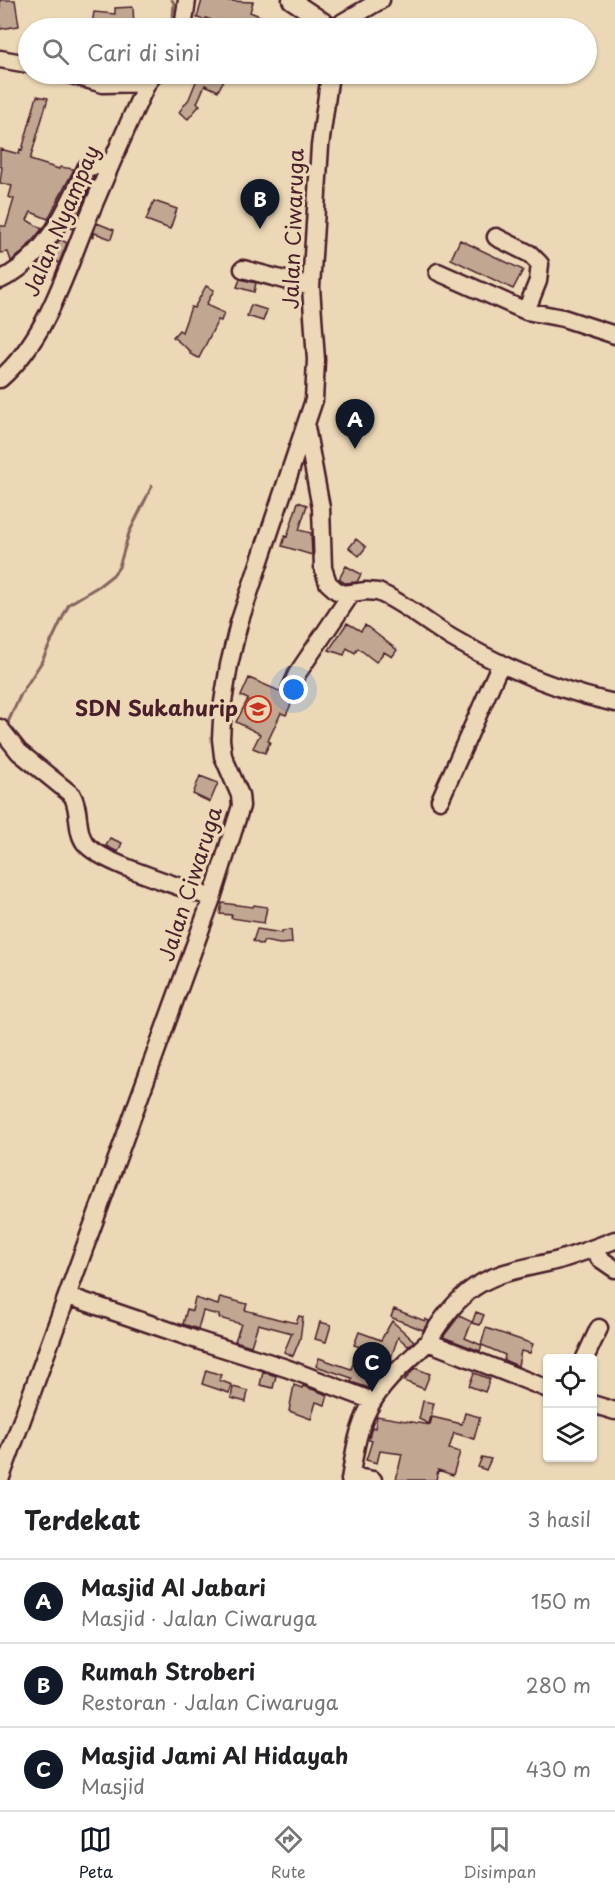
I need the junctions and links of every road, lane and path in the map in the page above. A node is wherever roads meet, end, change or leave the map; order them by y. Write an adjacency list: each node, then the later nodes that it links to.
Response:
1 (187, 0): 4 (street)
2 (291, 0): 5 (street)
3 (381, 0): 6 (street)
4 (184, 18)
5 (319, 18)
6 (350, 18)
7 (0, 59): 8 (street)
8 (18, 62)
9 (147, 84): 11 (street, Jalan Nyampay)
10 (329, 84): 16 (street, Jalan Ciwaruga)
11 (111, 162): 15 (street); 19 (street, Jalan Nyampay)
12 (496, 237): 17 (street)
13 (243, 269): 16 (street)
14 (438, 272): 17 (street)
15 (0, 280)
16 (311, 287): 20 (street, Jalan Ciwaruga)
17 (525, 312): 18 (street)
18 (615, 335)
19 (0, 379)
20 (306, 426): 21 (street); 27 (street, Jalan Ciwaruga)
21 (351, 594): 22 (street); 23 (street)
22 (501, 663): 24 (street); 26 (street)
23 (291, 688)
24 (615, 703)
25 (0, 728): 27 (street)
26 (440, 800)
27 (212, 898): 31 (street, Jalan Ciwaruga)
28 (615, 1240): 29 (street)
29 (594, 1248): 30 (street); 33 (street)
30 (615, 1269)
31 (68, 1296): 36 (street); 40 (street, Jalan Ciwaruga)
32 (598, 1328): 34 (street)
33 (428, 1342): 35 (street); 36 (street)
34 (587, 1354)
35 (543, 1387)
36 (373, 1401): 39 (street)
37 (597, 1406): 38 (street)
38 (615, 1411)
39 (350, 1478): 41 (street)
40 (0, 1480)
41 (373, 1480)

